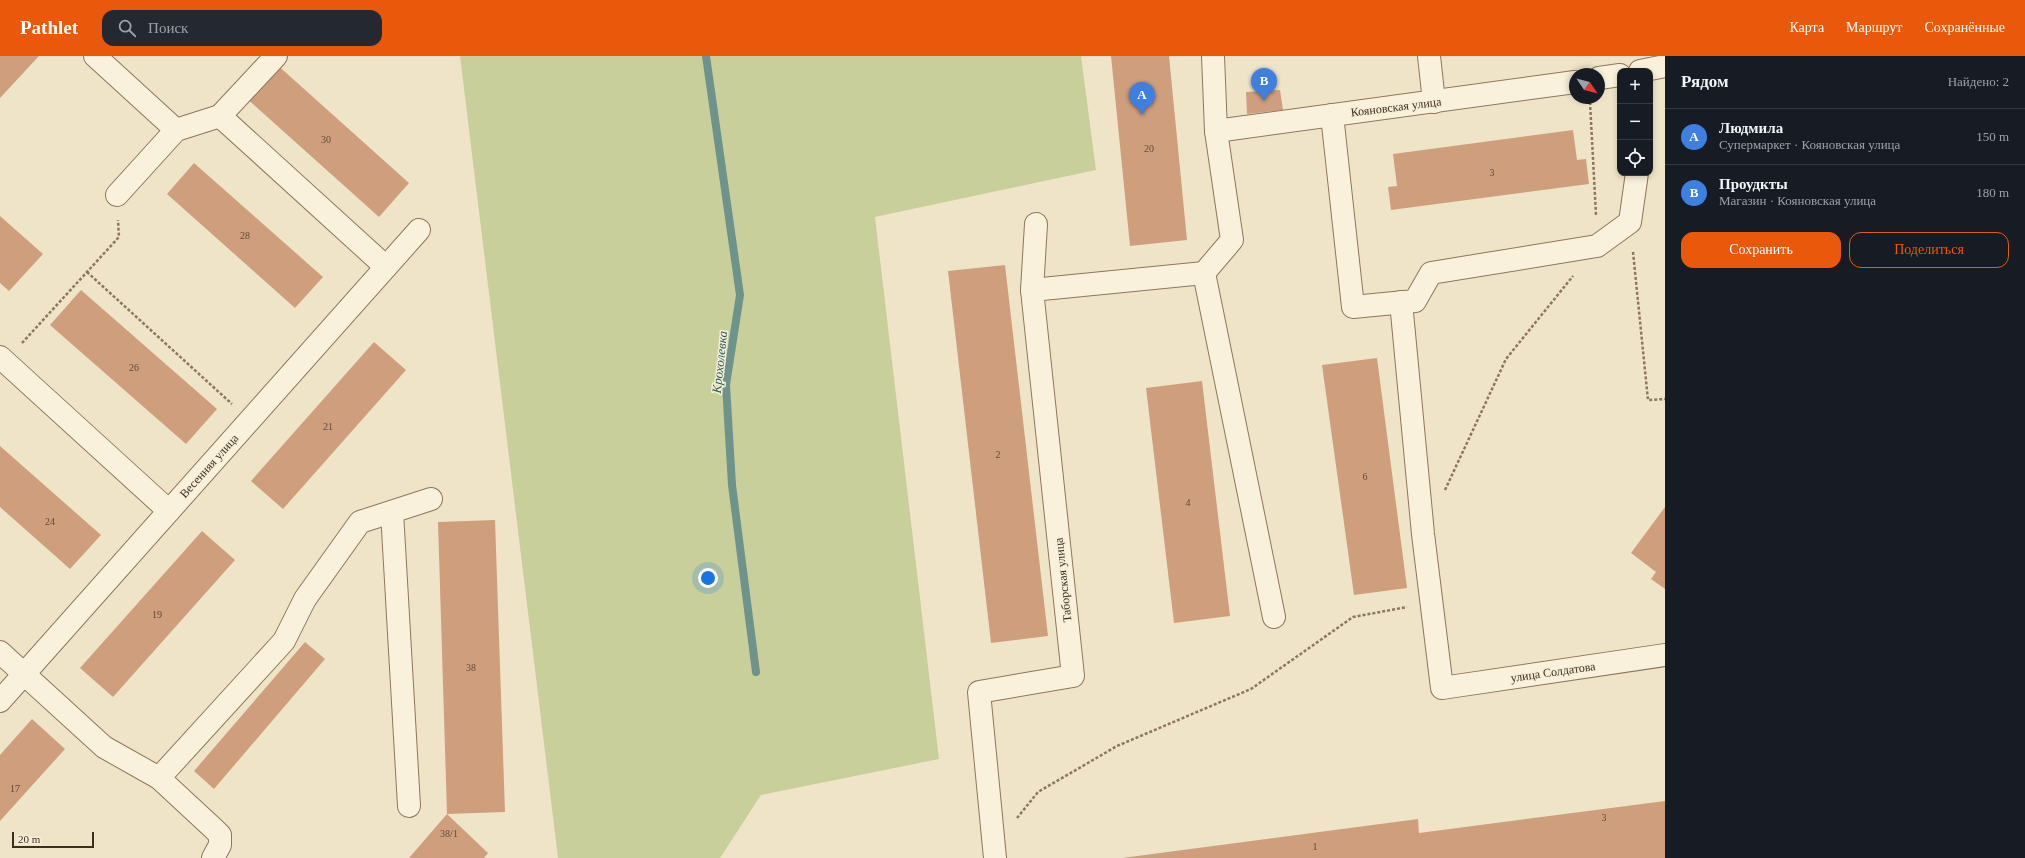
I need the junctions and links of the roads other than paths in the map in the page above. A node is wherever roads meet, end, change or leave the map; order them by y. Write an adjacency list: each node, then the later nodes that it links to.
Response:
1 (95, 56): 13 (street)
2 (276, 56): 12 (street)
3 (1212, 56): 14 (street)
4 (1429, 56): 10 (street)
5 (1630, 56): 6 (street)
6 (1644, 68)
7 (1617, 75): 8 (street)
8 (1605, 77)
9 (1569, 83): 10 (street, Кояновская улица)
10 (1434, 102): 11 (street, Кояновская улица)
11 (1332, 115): 14 (street, Кояновская улица); 22 (street)
12 (220, 116): 13 (street); 19 (street)
13 (176, 130): 16 (street)
14 (1216, 131): 20 (street)
15 (1637, 176): 22 (street)
16 (117, 196)
17 (1036, 224): 21 (street, Таборская улица)
18 (419, 230): 19 (street, Весенняя улица)
19 (386, 267): 25 (street, Весенняя улица)
20 (1204, 274): 21 (street); 27 (street)
21 (1032, 290): 34 (street, Таборская улица)
22 (1401, 302): 29 (street, улица Солдатова)
23 (2, 362): 25 (street)
24 (430, 499): 26 (street)
25 (169, 511): 30 (street, Весенняя улица)
26 (392, 512): 32 (street); 33 (street)
27 (1274, 617)
28 (0, 652): 30 (street)
29 (1665, 655)
30 (24, 674): 31 (street, Весенняя улица); 32 (street)
31 (0, 701)
32 (159, 778): 35 (street)
33 (409, 806)
34 (995, 852)
35 (213, 858)

